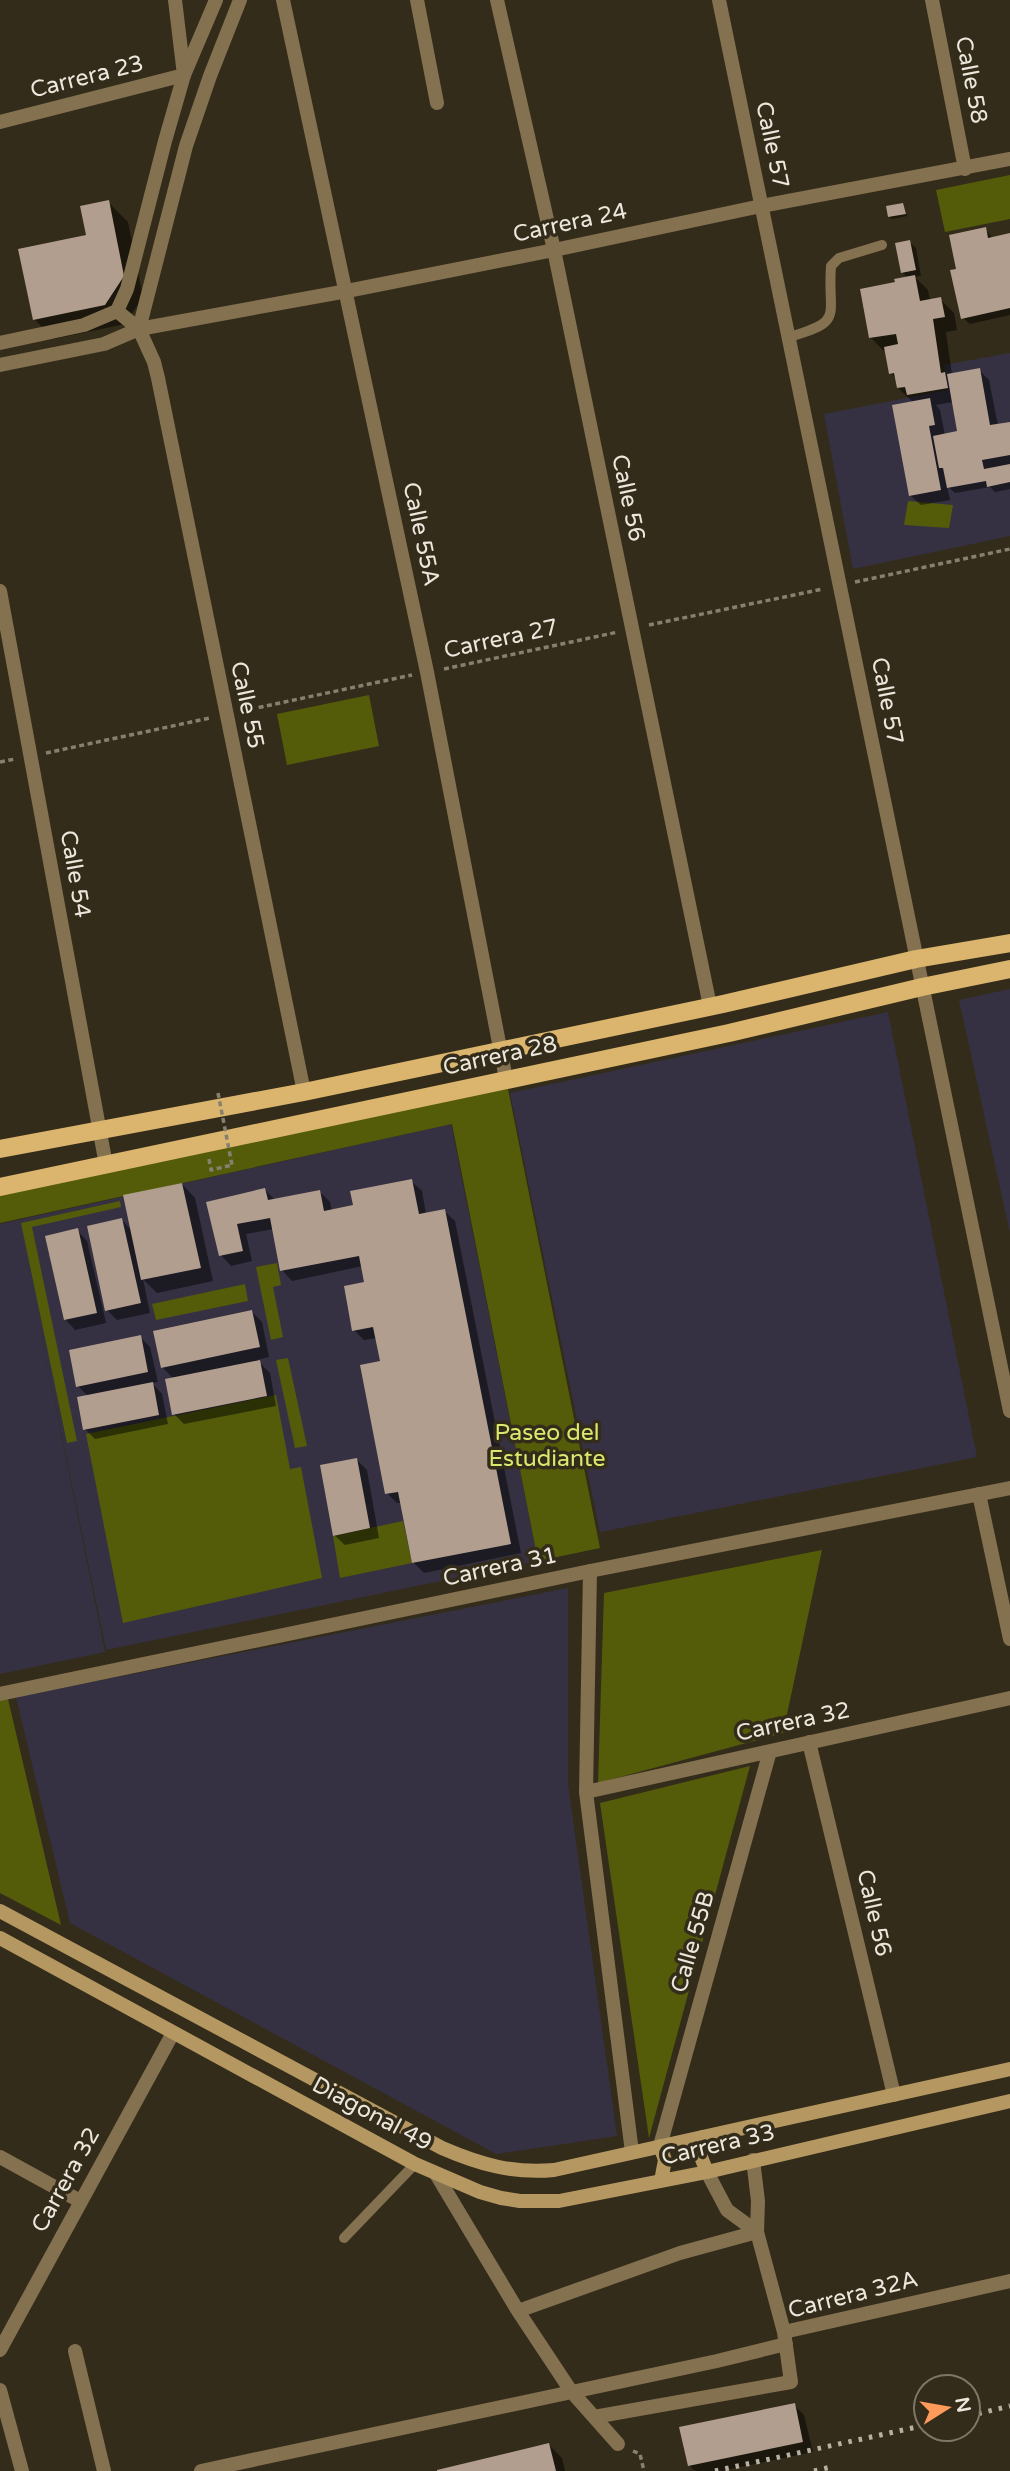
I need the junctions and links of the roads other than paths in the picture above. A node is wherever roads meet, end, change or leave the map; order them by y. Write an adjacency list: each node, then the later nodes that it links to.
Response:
1 (176, 0): 9 (street)
2 (216, 0): 9 (street)
3 (240, 0): 19 (street)
4 (283, 0): 17 (street, Calle 55A)
5 (417, 0): 10 (street)
6 (497, 0): 16 (street, Calle 56)
7 (719, 0): 14 (street, Calle 57)
8 (932, 0): 13 (street, Calle 58)
9 (184, 75): 11 (street, Carrera 23); 18 (street)
10 (437, 103)
11 (0, 122)
12 (1010, 159): 13 (street, Carrera 24)
13 (965, 169): 14 (street, Carrera 24)
14 (761, 206): 16 (street, Carrera 24); 20 (street, Calle 57)
15 (882, 245): 20 (lane)
16 (554, 250): 17 (street, Carrera 24); 28 (street, Calle 56)
17 (347, 291): 19 (street, Carrera 24); 29 (street, Calle 55A)
18 (117, 311): 19 (street); 21 (street)
19 (139, 329): 22 (street, Carrera 24); 31 (street, Calle 55)
20 (789, 337): 25 (street, Calle 57)
21 (0, 342)
22 (0, 365)
23 (0, 591): 32 (street, Calle 54)
24 (1010, 943): 25 (main road, Carrera 28)
25 (916, 960): 27 (street, Calle 57); 28 (main road, Carrera 28)
26 (1010, 969): 27 (main road, Carrera 28)
27 (922, 987): 30 (main road, Carrera 28); 36 (street, Calle 57)
28 (710, 1006): 29 (main road, Carrera 28)
29 (500, 1049): 30 (street, Calle 55A); 31 (main road, Carrera 28)
30 (506, 1079): 34 (main road, Carrera 28)
31 (304, 1092): 32 (main road, Carrera 28)
32 (100, 1129): 33 (main road, Carrera 28); 34 (street, Calle 54)
33 (0, 1149)
34 (106, 1164): 35 (main road, Carrera 28)
35 (0, 1186)
36 (1010, 1411)
37 (1010, 1488): 38 (street, Carrera 31)
38 (979, 1494): 39 (street, Carrera 31); 40 (street)
39 (590, 1571): 41 (street, Carrera 31); 45 (street)
40 (1010, 1639)
41 (0, 1694)
42 (1010, 1698): 43 (street, Carrera 32)
43 (809, 1742): 44 (street, Carrera 32); 50 (street, Calle 56)
44 (770, 1751): 45 (street, Carrera 32); 53 (street, Calle 55B)
45 (586, 1792): 54 (street)
46 (0, 1911): 57 (main road, Diagonal 49)
47 (0, 1938): 48 (main road, Diagonal 49)
48 (173, 2033): 58 (main road, Diagonal 49); 62 (street, Carrera 32)
49 (1010, 2070): 50 (main road, Carrera 33)
50 (894, 2095): 52 (main road, Carrera 33)
51 (1010, 2101): 56 (main road, Carrera 33)
52 (702, 2137): 53 (main road, Carrera 33); 59 (main road)
53 (660, 2146): 54 (main road, Carrera 33); 61 (main road)
54 (632, 2152): 57 (main road, Carrera 33)
55 (0, 2157): 62 (street)
56 (753, 2160): 59 (main road, Carrera 33); 63 (street)
57 (472, 2161)
58 (415, 2164): 60 (main road, Diagonal 49); 64 (lane)
59 (707, 2172): 61 (main road, Carrera 33); 63 (street)
60 (436, 2174): 61 (main road, Carrera 33); 66 (street, Diagonal 49)
61 (661, 2181)
62 (80, 2202): 68 (street, Carrera 32)
63 (757, 2232): 66 (street); 67 (street)
64 (344, 2238)
65 (1010, 2281): 67 (street, Carrera 32A)
66 (518, 2311): 71 (street, Diagonal 49)
67 (785, 2338): 71 (street); 72 (street, Carrera 32A)
68 (0, 2350)
69 (75, 2351): 75 (street)
70 (0, 2390): 74 (street)
71 (571, 2391): 72 (street, Diagonal 49); 76 (street)
72 (594, 2417): 73 (street, Diagonal 49)
73 (618, 2444)
74 (22, 2471)
75 (104, 2471)
76 (201, 2471)

